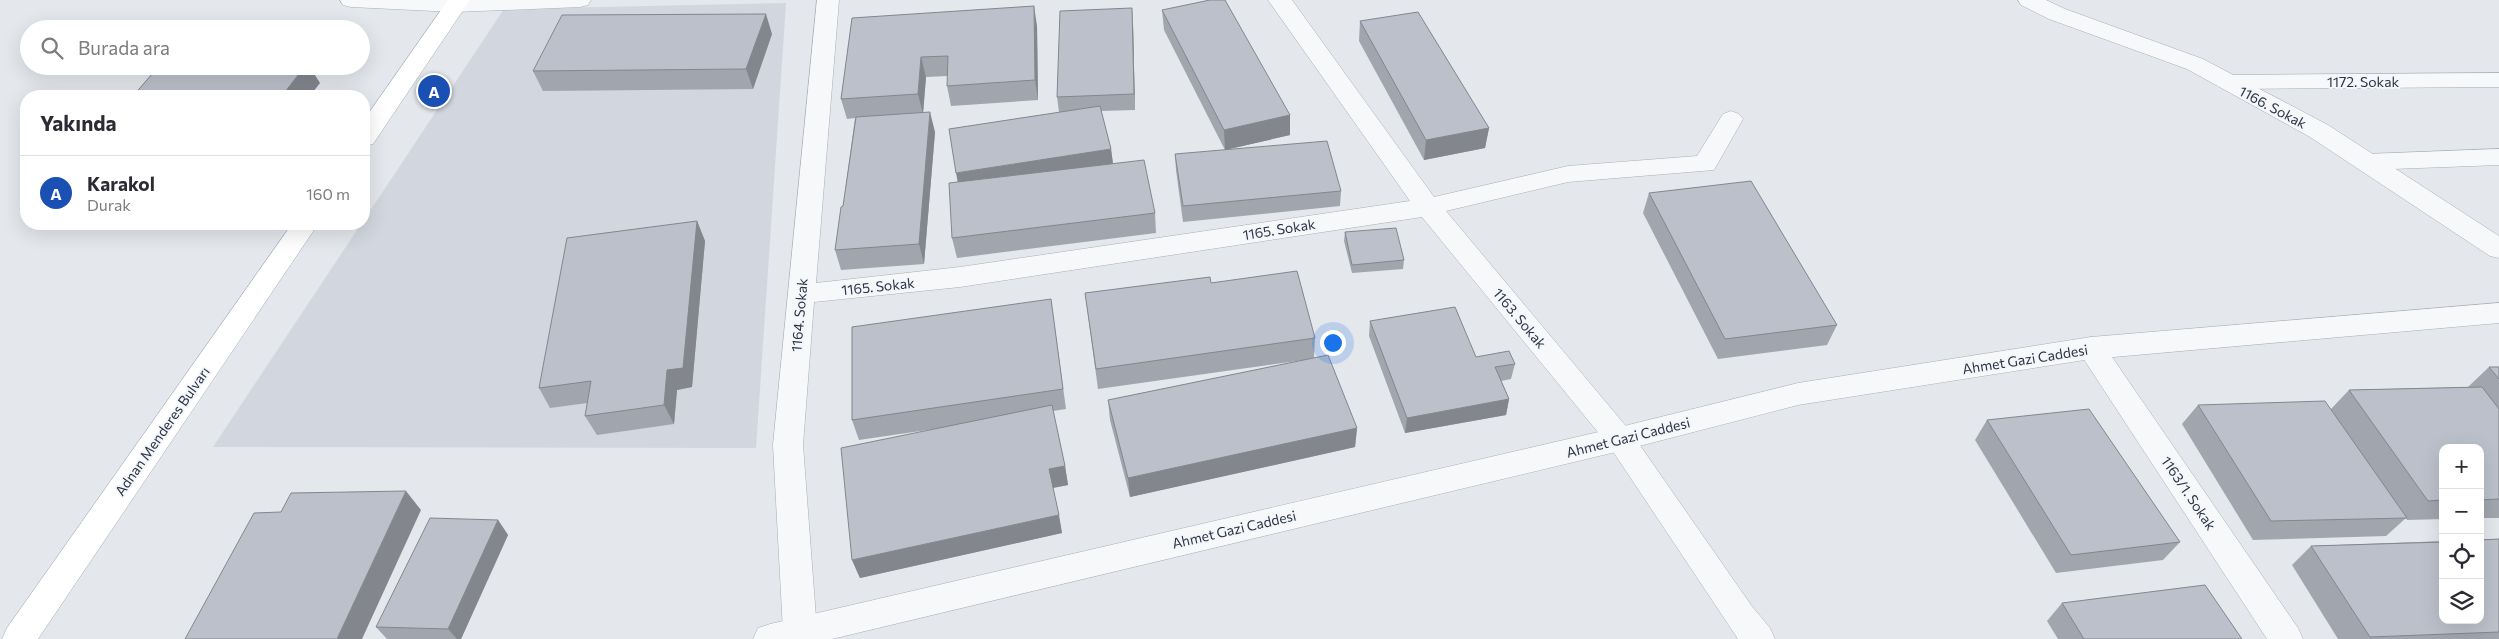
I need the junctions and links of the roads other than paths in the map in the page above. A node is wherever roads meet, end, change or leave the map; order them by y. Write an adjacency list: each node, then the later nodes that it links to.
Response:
1 (352, 0): 6 (street)
2 (580, 0): 6 (street)
3 (828, 0): 16 (street, 1164. Sokak)
4 (1279, 0): 13 (street, 1163. Sokak)
5 (2029, 0): 8 (street, 1166. Sokak)
6 (457, 3): 10 (main road)
7 (2499, 80): 8 (street, 1172. Sokak)
8 (2227, 82): 12 (street, 1166. Sokak)
9 (1731, 119): 13 (street, 1165. Sokak)
10 (370, 129)
11 (2499, 157): 12 (street)
12 (2366, 162): 15 (street, 1166. Sokak)
13 (1428, 207): 16 (street, 1165. Sokak); 19 (street, 1163. Sokak)
14 (301, 230): 21 (main road, Adnan Menderes Bulvarı)
15 (2499, 249)
16 (801, 294): 20 (street, 1164. Sokak)
17 (2499, 313): 18 (street, Ahmet Gazi Caddesi)
18 (2091, 348): 19 (street, Ahmet Gazi Caddesi); 24 (street, 1163/1. Sokak)
19 (1620, 439): 20 (street, Ahmet Gazi Caddesi); 23 (street, 1163. Sokak)
20 (800, 631): 22 (street, Ahmet Gazi Caddesi)
21 (19, 639)
22 (770, 639)
23 (1758, 639)
24 (2286, 639)

